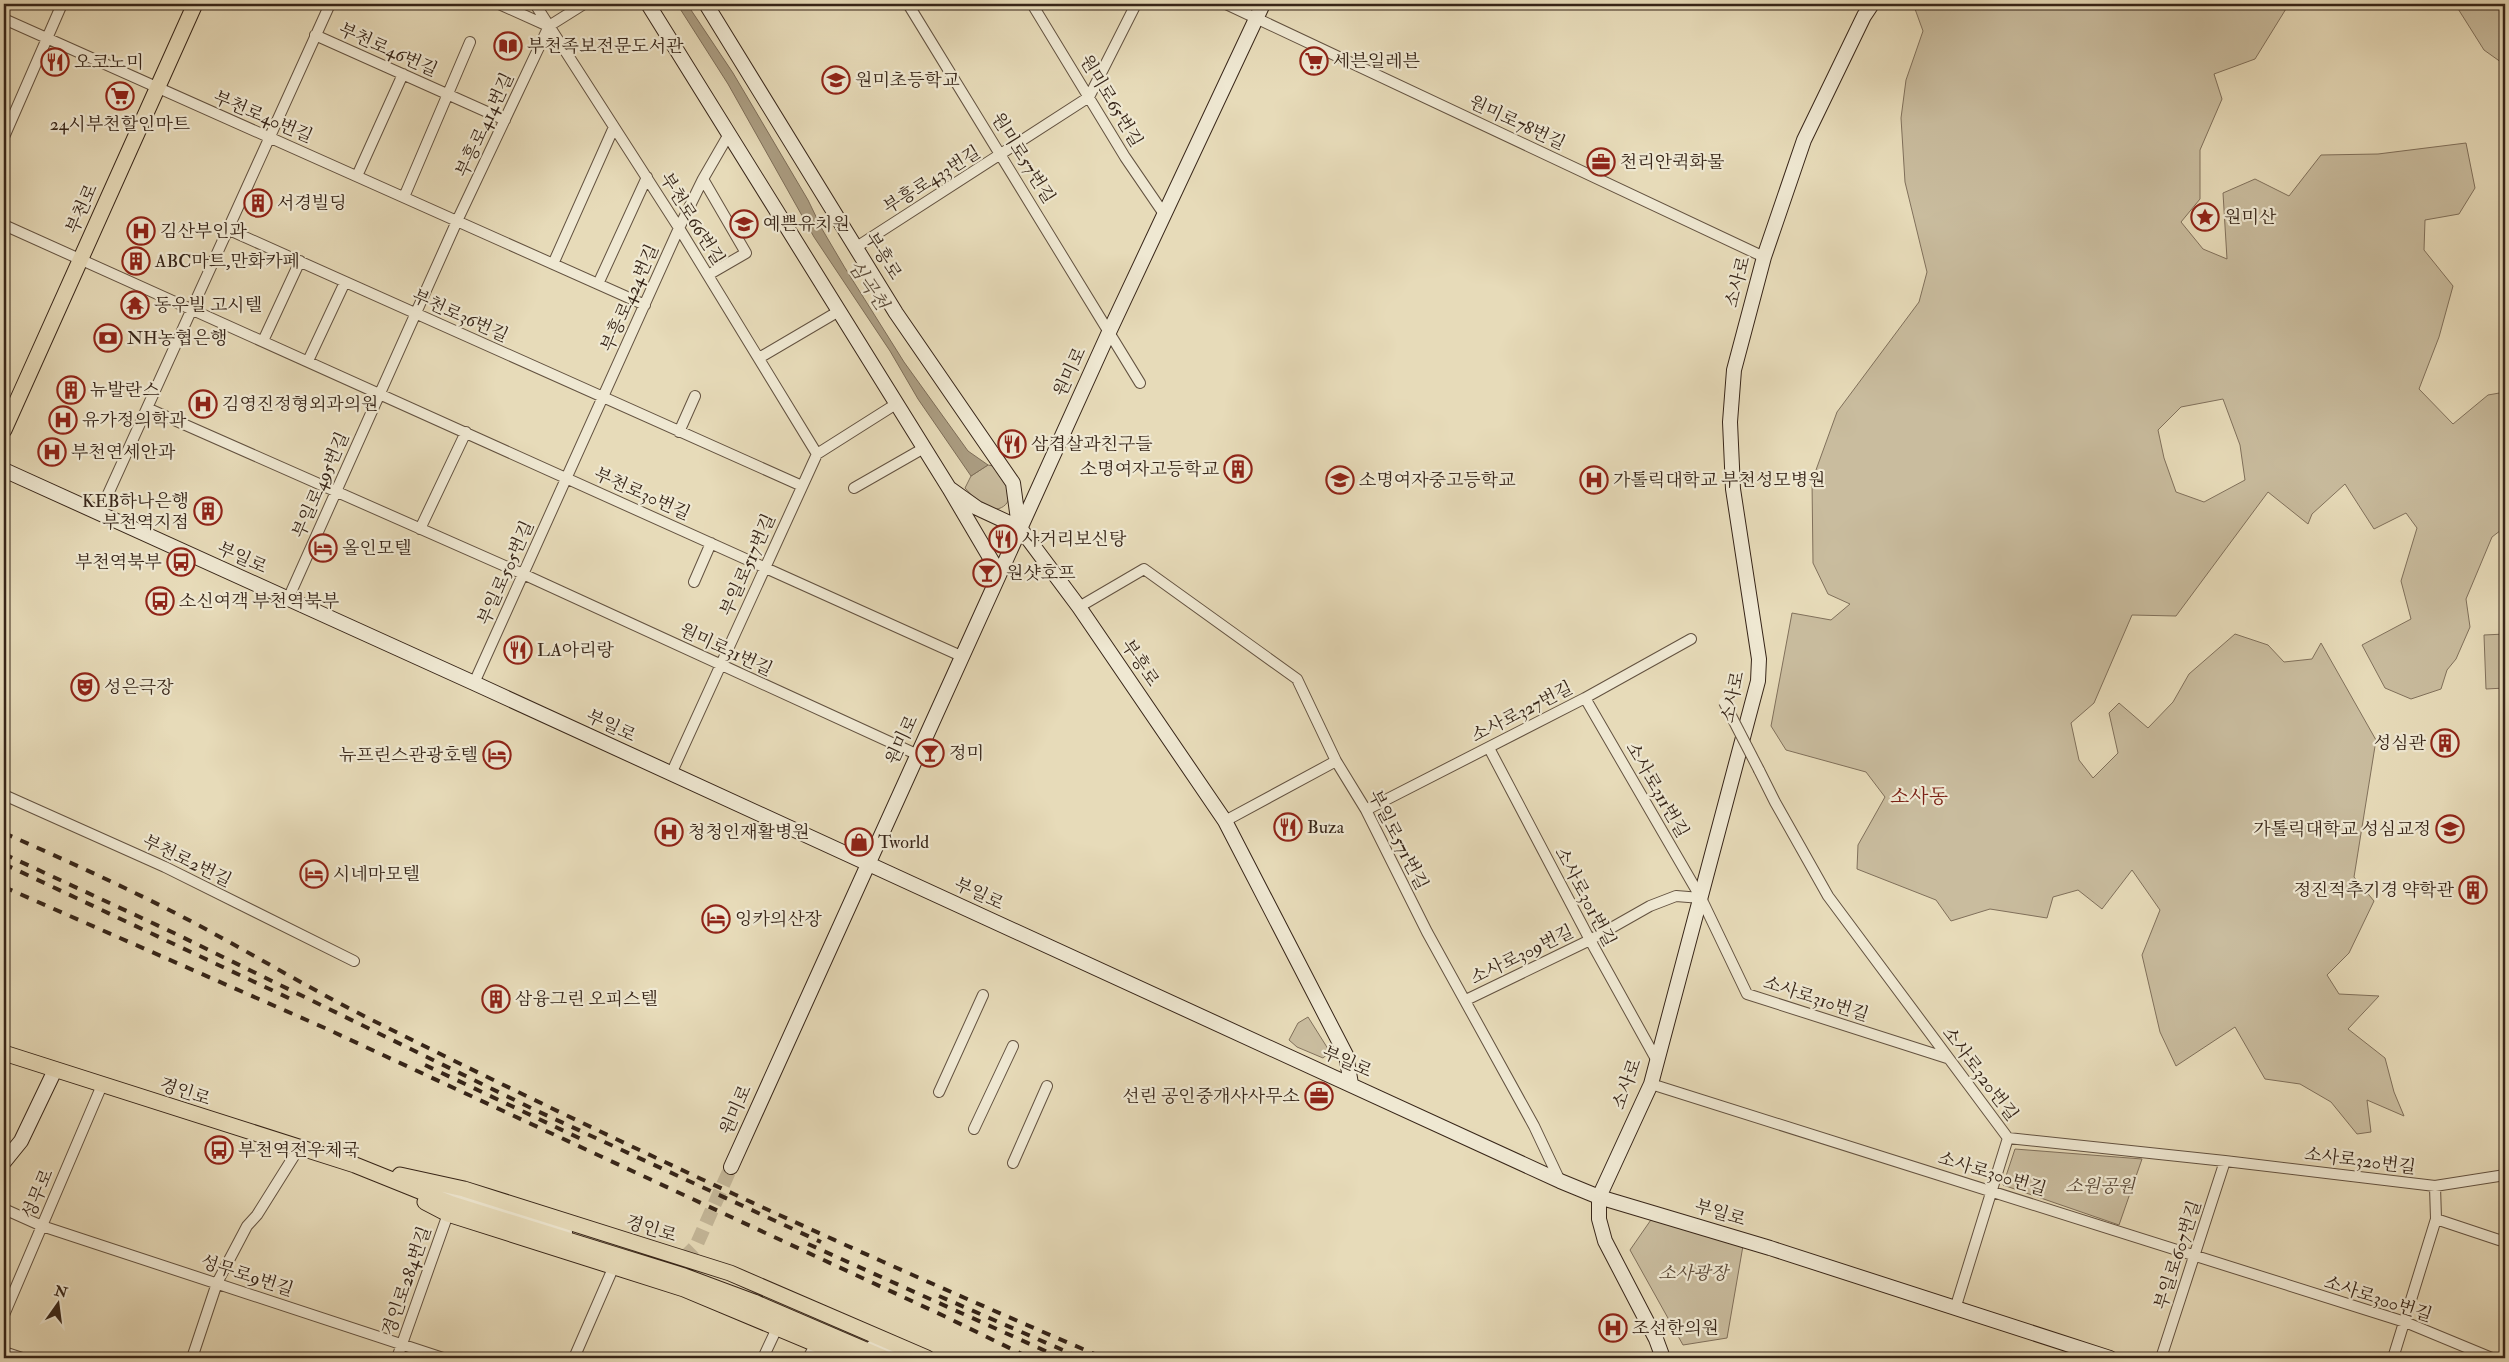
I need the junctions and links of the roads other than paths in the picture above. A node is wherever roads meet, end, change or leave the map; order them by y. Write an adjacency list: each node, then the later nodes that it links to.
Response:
1 (62, 4): 19 (street)
2 (195, 4): 22 (main road, 부천로)
3 (330, 4): 18 (street)
4 (499, 4): 17 (street)
5 (535, 4): 17 (street, 부천로66번길)
6 (584, 4): 17 (street)
7 (648, 4): 28 (street, 부흥로)
8 (706, 4): 40 (street, 부흥로)
9 (908, 4): 30 (street, 원미로57번길)
10 (1032, 4): 24 (street, 원미로65번길)
11 (1136, 4): 24 (street, 부흥로433번길)
12 (1226, 4): 15 (street, 원미로78번길)
13 (1263, 4): 15 (street, 원미로)
14 (1872, 4): 41 (street, 소사로)
15 (1257, 18): 35 (street, 원미로); 41 (street, 원미로78번길)
16 (4, 19): 19 (street, 부천로40번길)
17 (549, 26): 25 (street, 부흥로414번길); 26 (street, 부천로66번길)
18 (315, 35): 21 (street, 부천로46번길); 29 (street)
19 (47, 38): 22 (street, 부천로40번길); 27 (street)
20 (470, 42): 23 (street, 부천로46번길)
21 (403, 74): 23 (street, 부천로46번길); 31 (street)
22 (157, 89): 29 (street, 부천로40번길); 42 (main road, 부천로)
23 (448, 95): 25 (street, 부천로46번길); 34 (street)
24 (1089, 97): 30 (street, 부흥로433번길); 35 (street, 원미로65번길)
25 (505, 120): 36 (street, 부흥로414번길)
26 (614, 127): 32 (street, 부천로66번길); 44 (street)
27 (5, 131)
28 (729, 134): 33 (street, 부흥로424번길); 50 (street, 부흥로)
29 (268, 136): 31 (street, 부천로40번길); 39 (street)
30 (1002, 155): 40 (street, 부흥로433번길); 52 (street, 원미로57번길)
31 (357, 176): 34 (street, 부천로40번길)
32 (647, 178): 38 (street, 부천로66번길); 47 (street)
33 (703, 179): 38 (street, 부흥로424번길); 45 (street)
34 (404, 197): 36 (street, 부천로40번길)
35 (1164, 214): 52 (street, 원미로)
36 (457, 221): 44 (street, 부천로40번길); 51 (street, 부일로495번길)
37 (4, 224): 42 (street, 부천로30번길)
38 (679, 228): 45 (street, 부천로66번길); 48 (street, 부흥로424번길)
39 (227, 229): 43 (street, 부천로36번길); 49 (street)
40 (855, 248): 74 (street, 부흥로)
41 (1764, 257): 97 (street, 소사로)
42 (81, 259): 49 (street, 부천로30번길); 62 (main road, 부천로)
43 (300, 261): 46 (street, 부천로36번길); 53 (street)
44 (553, 264): 47 (street, 부천로40번길)
45 (708, 275): 54 (street, 부천로66번길)
46 (345, 282): 51 (street, 부천로36번길); 55 (street)
47 (598, 284): 48 (street, 부천로40번길)
48 (645, 305): 59 (street, 부흥로424번길)
49 (191, 309): 53 (street, 부천로30번길); 61 (street)
50 (839, 311): 54 (street); 60 (street, 부흥로)
51 (416, 314): 57 (street, 부일로495번길); 59 (street, 부천로36번길)
52 (1110, 330): 56 (street); 74 (street, 원미로)
53 (263, 341): 55 (street, 부천로30번길)
54 (759, 358): 66 (street, 부천로66번길)
55 (308, 361): 57 (street, 부천로30번길)
56 (1140, 383)
57 (380, 394): 63 (street, 부천로30번길); 72 (street, 부일로495번길)
58 (695, 396): 64 (street)
59 (603, 398): 64 (street, 부천로36번길); 68 (street, 부흥로424번길)
60 (896, 404): 65 (street, 부흥로); 66 (street)
61 (147, 408): 72 (street, 원미로31번길); 73 (street)
62 (4, 430)
63 (466, 432): 68 (street, 부천로30번길); 75 (street)
64 (679, 432): 69 (street, 부천로36번길)
65 (924, 448): 70 (street); 71 (street, 부흥로)
66 (817, 454): 69 (street, 부일로517번길)
67 (4, 470): 73 (street, 부일로)
68 (567, 478): 76 (street, 부천로30번길); 79 (street, 부일로505번길)
69 (802, 486): 77 (street, 부일로517번길)
70 (854, 488)
71 (949, 488): 74 (street, 부흥로); 78 (street, 부흥로)
72 (336, 492): 75 (street, 원미로31번길); 81 (street, 부일로495번길)
73 (99, 514): 81 (street, 부일로)
74 (1020, 528): 78 (street, 원미로); 82 (street, 부흥로)
75 (420, 529): 79 (street, 원미로31번길)
76 (711, 543): 77 (street, 부천로30번길); 80 (street)
77 (765, 567): 84 (street, 부천로30번길); 85 (street, 부일로517번길)
78 (999, 573): 84 (street, 원미로)
79 (523, 574): 85 (street, 원미로31번길); 86 (street, 부일로505번길)
80 (694, 582)
81 (288, 599): 86 (street, 부일로)
82 (1079, 607): 91 (street, 부일로571번길); 95 (street, 부흥로)
83 (1691, 639): 87 (street, 소사로327번길)
84 (962, 656): 90 (street, 원미로)
85 (720, 665): 90 (street, 원미로31번길); 92 (street, 부일로517번길)
86 (474, 683): 92 (street, 부일로)
87 (1584, 698): 89 (street, 소사로327번길); 97 (street, 소사로311번길)
88 (1724, 702): 104 (street, 소사로320번길, bridge)
89 (1489, 748): 94 (street, 소사로327번길); 98 (street, 소사로301번길)
90 (916, 754): 96 (street, 원미로)
91 (1336, 761): 94 (street, 부일로571번길); 95 (street)
92 (671, 774): 96 (street, 부일로)
93 (4, 795): 99 (street, 부천로2번길)
94 (1366, 810): 101 (street, 부일로571번길)
95 (1225, 822): 107 (street, 부흥로)
96 (867, 862): 107 (street, 부일로); 119 (street, 원미로)
97 (1701, 898): 98 (street, 소사로309번길); 104 (street, 소사로310번길); 105 (street, 소사로)
98 (1590, 940): 101 (street, 소사로309번길); 105 (street, 소사로301번길)
99 (354, 961)
100 (983, 996): 111 (street)
101 (1466, 1000): 121 (street, 부일로571번길)
102 (1013, 1046): 112 (street)
103 (4, 1053): 106 (main road, 경인로)
104 (1947, 1058): 113 (street, 소사로320번길)
105 (1656, 1060): 108 (street, 소사로)
106 (55, 1070): 109 (main road, 경인로); 116 (street)
107 (1351, 1084): 121 (street, 부일로)
108 (1651, 1084): 123 (street, 소사로300번길); 124 (street, 소사로)
109 (102, 1085): 114 (main road, 경인로); 128 (street, 성무로)
110 (1047, 1086): 117 (street)
111 (939, 1092)
112 (974, 1129)
113 (2008, 1138): 115 (street, 소사로320번길); 123 (street)
114 (299, 1148): 118 (main road, 경인로); 134 (street)
115 (2225, 1160): 122 (street, 소사로320번길); 130 (street, 부일로607번길)
116 (4, 1162)
117 (1013, 1164)
118 (354, 1165): 126 (main road, 경인로); 131 (street); 150 (main road, 경인로); 152 (main road, 경인로)
119 (731, 1167)
120 (2505, 1175): 122 (street, 소사로320번길)
121 (1560, 1181): 124 (street, 부일로)
122 (2434, 1186): 127 (street)
123 (1993, 1190): 130 (street, 소사로300번길); 135 (street)
124 (1599, 1197): 135 (street, 부일로); 153 (street, 소사로)
125 (4, 1209): 128 (street, 성무로9번길)
126 (448, 1214): 132 (main road, 경인로); 140 (street, 경인로284번길)
127 (2436, 1219): 129 (street); 137 (street)
128 (42, 1226): 134 (street, 성무로9번길); 136 (street, 성무로)
129 (2505, 1242)
130 (2196, 1255): 137 (street, 소사로300번길); 155 (street, 부일로607번길)
131 (665, 1265)
132 (614, 1266): 138 (main road, 경인로); 146 (street)
133 (702, 1277): 151 (street)
134 (217, 1283): 140 (street, 성무로9번길); 143 (street)
135 (1955, 1308): 154 (street, 부일로)
136 (4, 1315)
137 (2404, 1322): 156 (street); 157 (street, 소사로300번길)
138 (777, 1328): 139 (main road, 경인로); 147 (street)
139 (816, 1344): 148 (street); 149 (main road, 경인로)
140 (402, 1345): 144 (street, 경인로284번길); 145 (street, 성무로9번길)
141 (4, 1352): 142 (street)
142 (22, 1358)
143 (192, 1358)
144 (397, 1358)
145 (443, 1358)
146 (574, 1358)
147 (763, 1358)
148 (808, 1358)
149 (849, 1358)
150 (884, 1358)
151 (900, 1358)
152 (927, 1358)
153 (1663, 1358)
154 (2110, 1358)
155 (2161, 1358)
156 (2393, 1358)
157 (2492, 1358)

